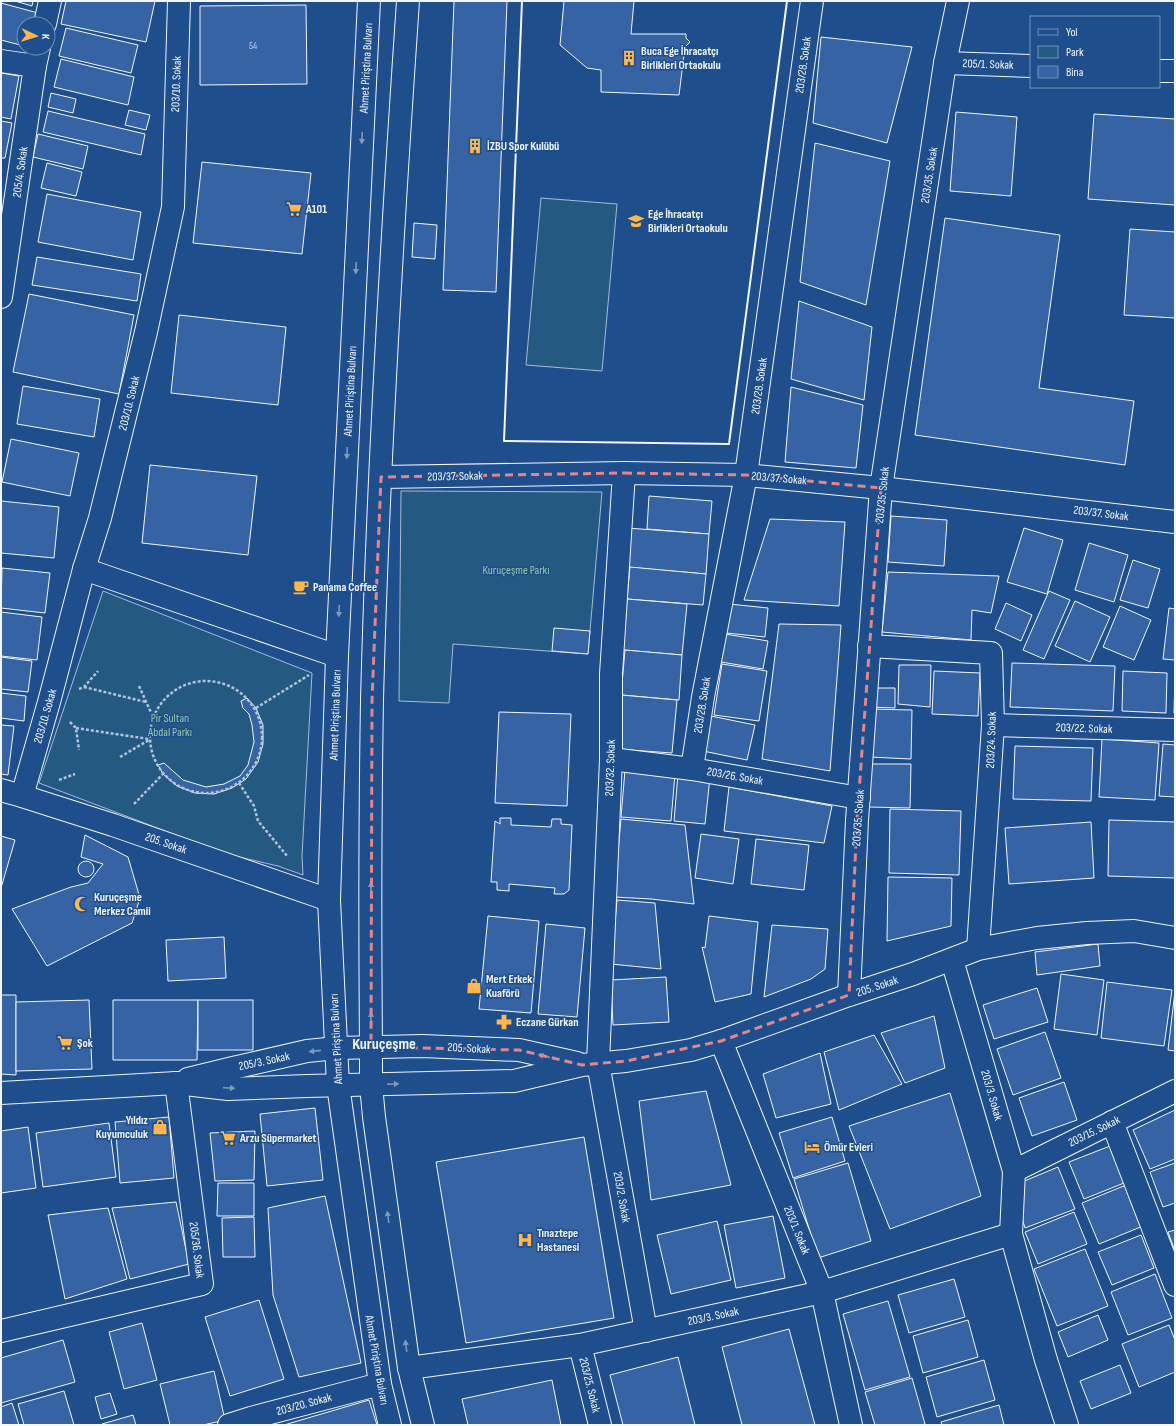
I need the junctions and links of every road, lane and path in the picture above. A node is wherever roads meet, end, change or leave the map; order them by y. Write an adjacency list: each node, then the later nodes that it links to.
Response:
1 (50, 1): 7 (street)
2 (179, 1): 20 (street, 203/10. Sokak)
3 (369, 1): 22 (street, Ahmet Piriştina Bulvarı, one-way to 22)
4 (408, 1): 17 (street, Ahmet Piriştina Bulvarı)
5 (812, 1): 16 (street, 203/28. Sokak)
6 (958, 1): 10 (street, 203/35. Sokak)
7 (47, 16)
8 (37, 57): 9 (street); 14 (street, 205/4. Sokak)
9 (1, 61)
10 (946, 63): 11 (street, 205/1. Sokak); 18 (street, 203/35. Sokak)
11 (1030, 66)
12 (1160, 71): 13 (street)
13 (1175, 71)
14 (1, 297)
15 (624, 473): 16 (street, 203/37. Sokak); 17 (street, 203/37. Sokak); 34 (street, 203/32. Sokak)
16 (746, 475): 18 (street, 203/37. Sokak); 35 (street, 203/28. Sokak)
17 (381, 477): 49 (street, Ahmet Piriştina Bulvarı, one-way to 17)
18 (881, 488): 19 (street, 203/37. Sokak); 21 (street, 203/35. Sokak)
19 (1175, 522)
20 (84, 569): 22 (street); 39 (street, 203/10. Sokak)
21 (869, 646): 29 (street, 203/24. Sokak); 40 (street, 203/35. Sokak)
22 (337, 656): 43 (street, Ahmet Piriştina Bulvarı)
23 (312, 673): 27 (path)
24 (84, 686): 26 (path)
25 (139, 686): 26 (path)
26 (146, 702): 28 (path)
27 (256, 708): 28 (path); 37 (path)
28 (153, 717): 32 (path)
29 (993, 725): 31 (street, 203/22. Sokak); 45 (street, 203/24. Sokak)
30 (76, 728): 32 (path)
31 (1175, 730)
32 (149, 739): 33 (path); 36 (path)
33 (120, 757)
34 (611, 759): 35 (street, 203/26. Sokak); 50 (street, 203/32. Sokak)
35 (692, 769): 40 (street, 203/26. Sokak)
36 (163, 774): 37 (path); 42 (path)
37 (239, 783): 41 (path)
38 (1, 790): 39 (street, 205. Sokak)
39 (22, 796): 42 (street, 205. Sokak)
40 (859, 798): 47 (street, 203/35. Sokak)
41 (258, 820)
42 (113, 825): 43 (street, 205. Sokak)
43 (329, 900): 49 (street, Ahmet Piriştina Bulvarı)
44 (1175, 938): 45 (street, 205. Sokak)
45 (978, 949): 46 (street, 205. Sokak)
46 (952, 960): 47 (street, 205. Sokak); 56 (street, 203/3. Sokak)
47 (849, 995): 48 (street, 205. Sokak)
48 (721, 1041): 50 (street, 205. Sokak); 59 (street, 203/1. Sokak)
49 (354, 1048): 50 (street, 205. Sokak, one-way to 49); 51 (street, 205/3. Sokak, one-way to 51); 52 (street, Ahmet Piriştina Bulvarı); 52 (street, Ahmet Piriştina Bulvarı)
50 (590, 1064): 52 (street, 205. Sokak, one-way to 50); 61 (street, 203/2. Sokak)
51 (176, 1082): 52 (street, 205/3. Sokak, one-way to 52); 54 (street, 205/3. Sokak); 60 (street, 205/36. Sokak)
52 (354, 1085): 63 (street, Ahmet Piriştina Bulvarı, one-way to 52); 64 (street, Ahmet Piriştina Bulvarı)
53 (1175, 1091): 55 (street, 203/15. Sokak)
54 (1, 1093)
55 (1112, 1122): 56 (street, 203/15. Sokak); 58 (street)
56 (1014, 1171): 57 (street, 203/3. Sokak)
57 (1011, 1234): 59 (street, 203/3. Sokak); 71 (street, 203/3. Sokak)
58 (1175, 1285)
59 (822, 1292): 61 (street, 203/3. Sokak); 70 (street, 203/1. Sokak)
60 (1, 1331)
61 (646, 1331): 62 (street, 203/3. Sokak)
62 (580, 1344): 63 (street, 203/3. Sokak); 69 (street, 203/25. Sokak)
63 (410, 1368): 68 (street, Ahmet Piriştina Bulvarı)
64 (380, 1384): 65 (street, 203/20. Sokak); 67 (street, Ahmet Piriştina Bulvarı)
65 (252, 1422): 66 (street, 203/20. Sokak)
66 (229, 1425)
67 (390, 1425)
68 (422, 1425)
69 (600, 1425)
70 (851, 1425)
71 (1067, 1425)

